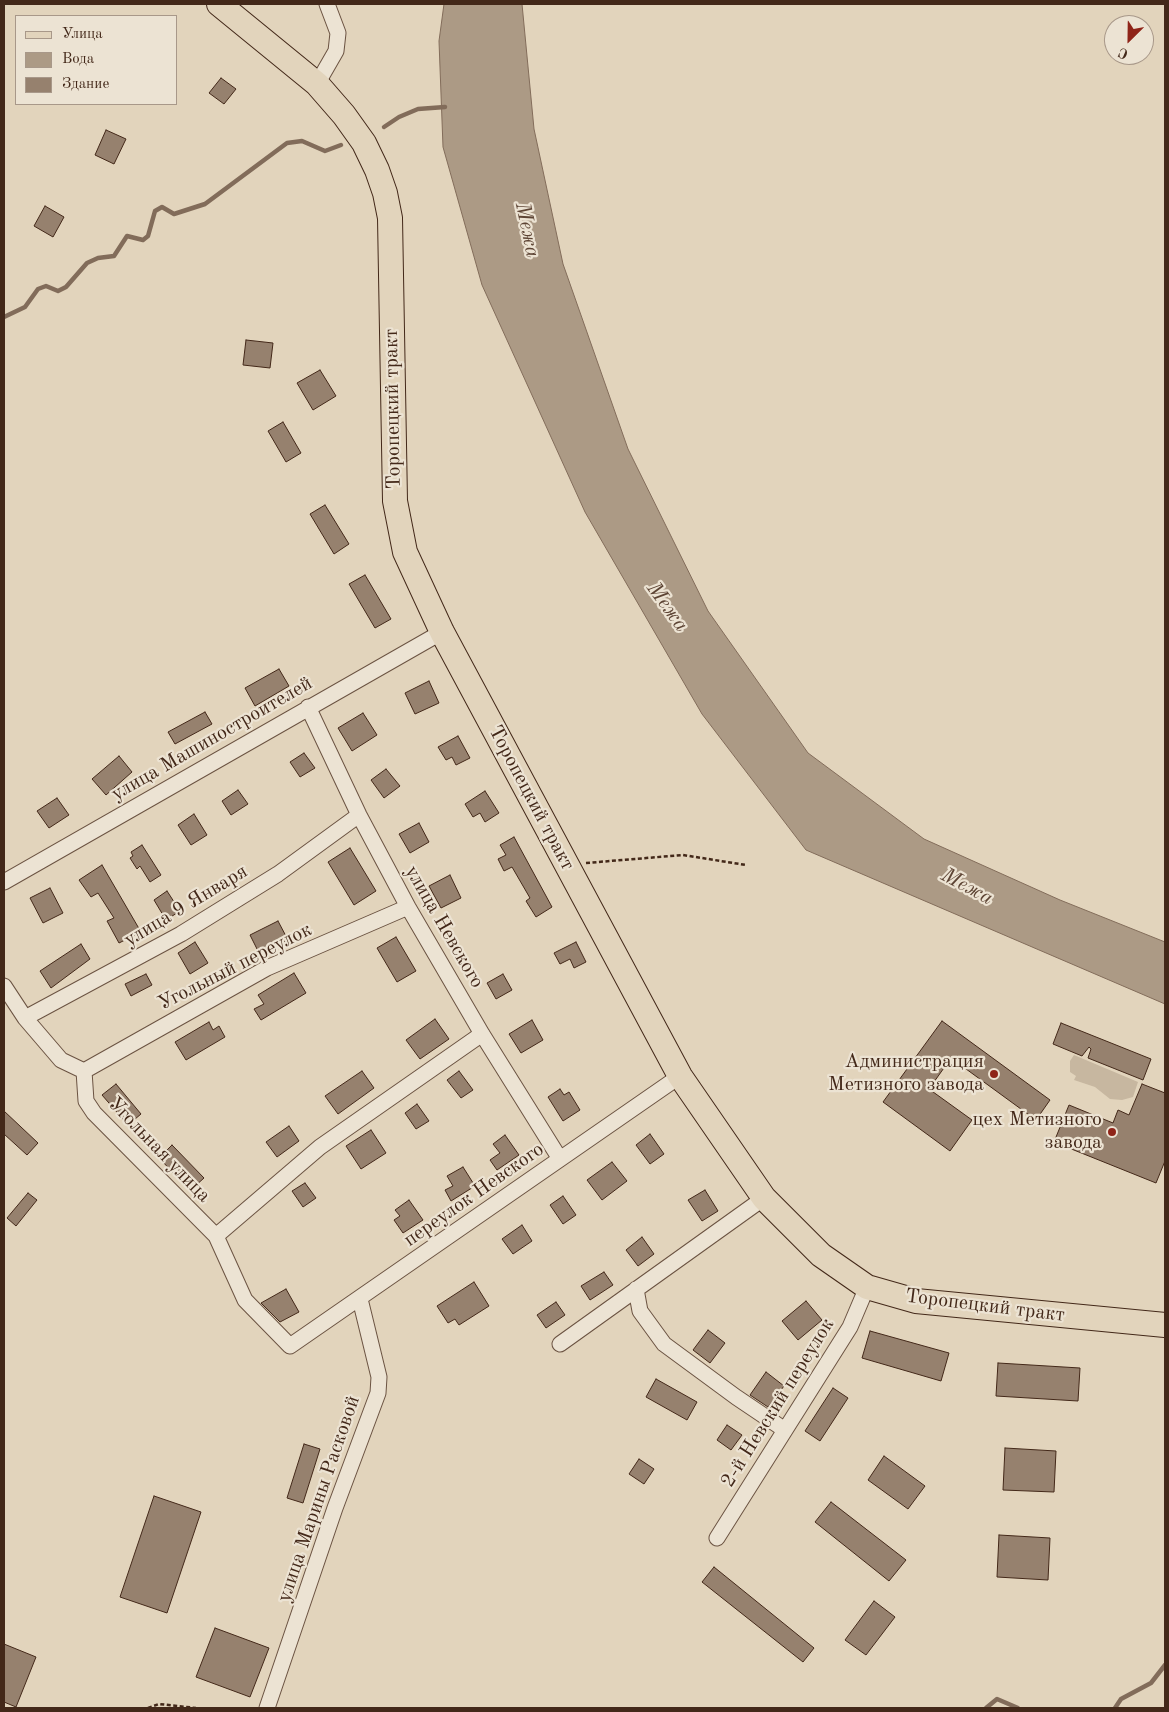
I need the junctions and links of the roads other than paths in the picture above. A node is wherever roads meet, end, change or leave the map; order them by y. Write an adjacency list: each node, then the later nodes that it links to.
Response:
1 (219, 4): 3 (main road, Торопецкий тракт)
2 (327, 4): 3 (street)
3 (317, 84): 4 (main road, Торопецкий тракт)
4 (442, 632): 5 (street, улица Машиностроителей); 13 (main road, Торопецкий тракт)
5 (308, 707): 6 (street, улица Невского); 7 (street, улица Машиностроителей)
6 (359, 815): 8 (street, улица Невского); 10 (street, улица 9 Января)
7 (4, 885)
8 (408, 907): 11 (street, улица Невского); 12 (street, Угольный переулок)
9 (4, 986): 10 (street)
10 (25, 1018): 12 (street)
11 (482, 1034): 14 (street, улица Невского); 16 (street)
12 (84, 1071): 16 (street, Угольная улица)
13 (680, 1076): 14 (street, переулок Невского); 15 (main road, Торопецкий тракт)
14 (560, 1159): 19 (street, переулок Невского)
15 (764, 1198): 17 (main road, Торопецкий тракт); 18 (street)
16 (216, 1236): 22 (street, Угольная улица)
17 (867, 1286): 20 (main road, Торопецкий тракт); 23 (street, 2-й Невский переулок)
18 (636, 1289): 21 (street); 23 (street)
19 (360, 1300): 22 (street, переулок Невского); 25 (street, улица Марины Расковой)
20 (1161, 1325)
21 (560, 1344)
22 (290, 1346)
23 (785, 1430): 24 (street, 2-й Невский переулок)
24 (716, 1538)
25 (267, 1708)

